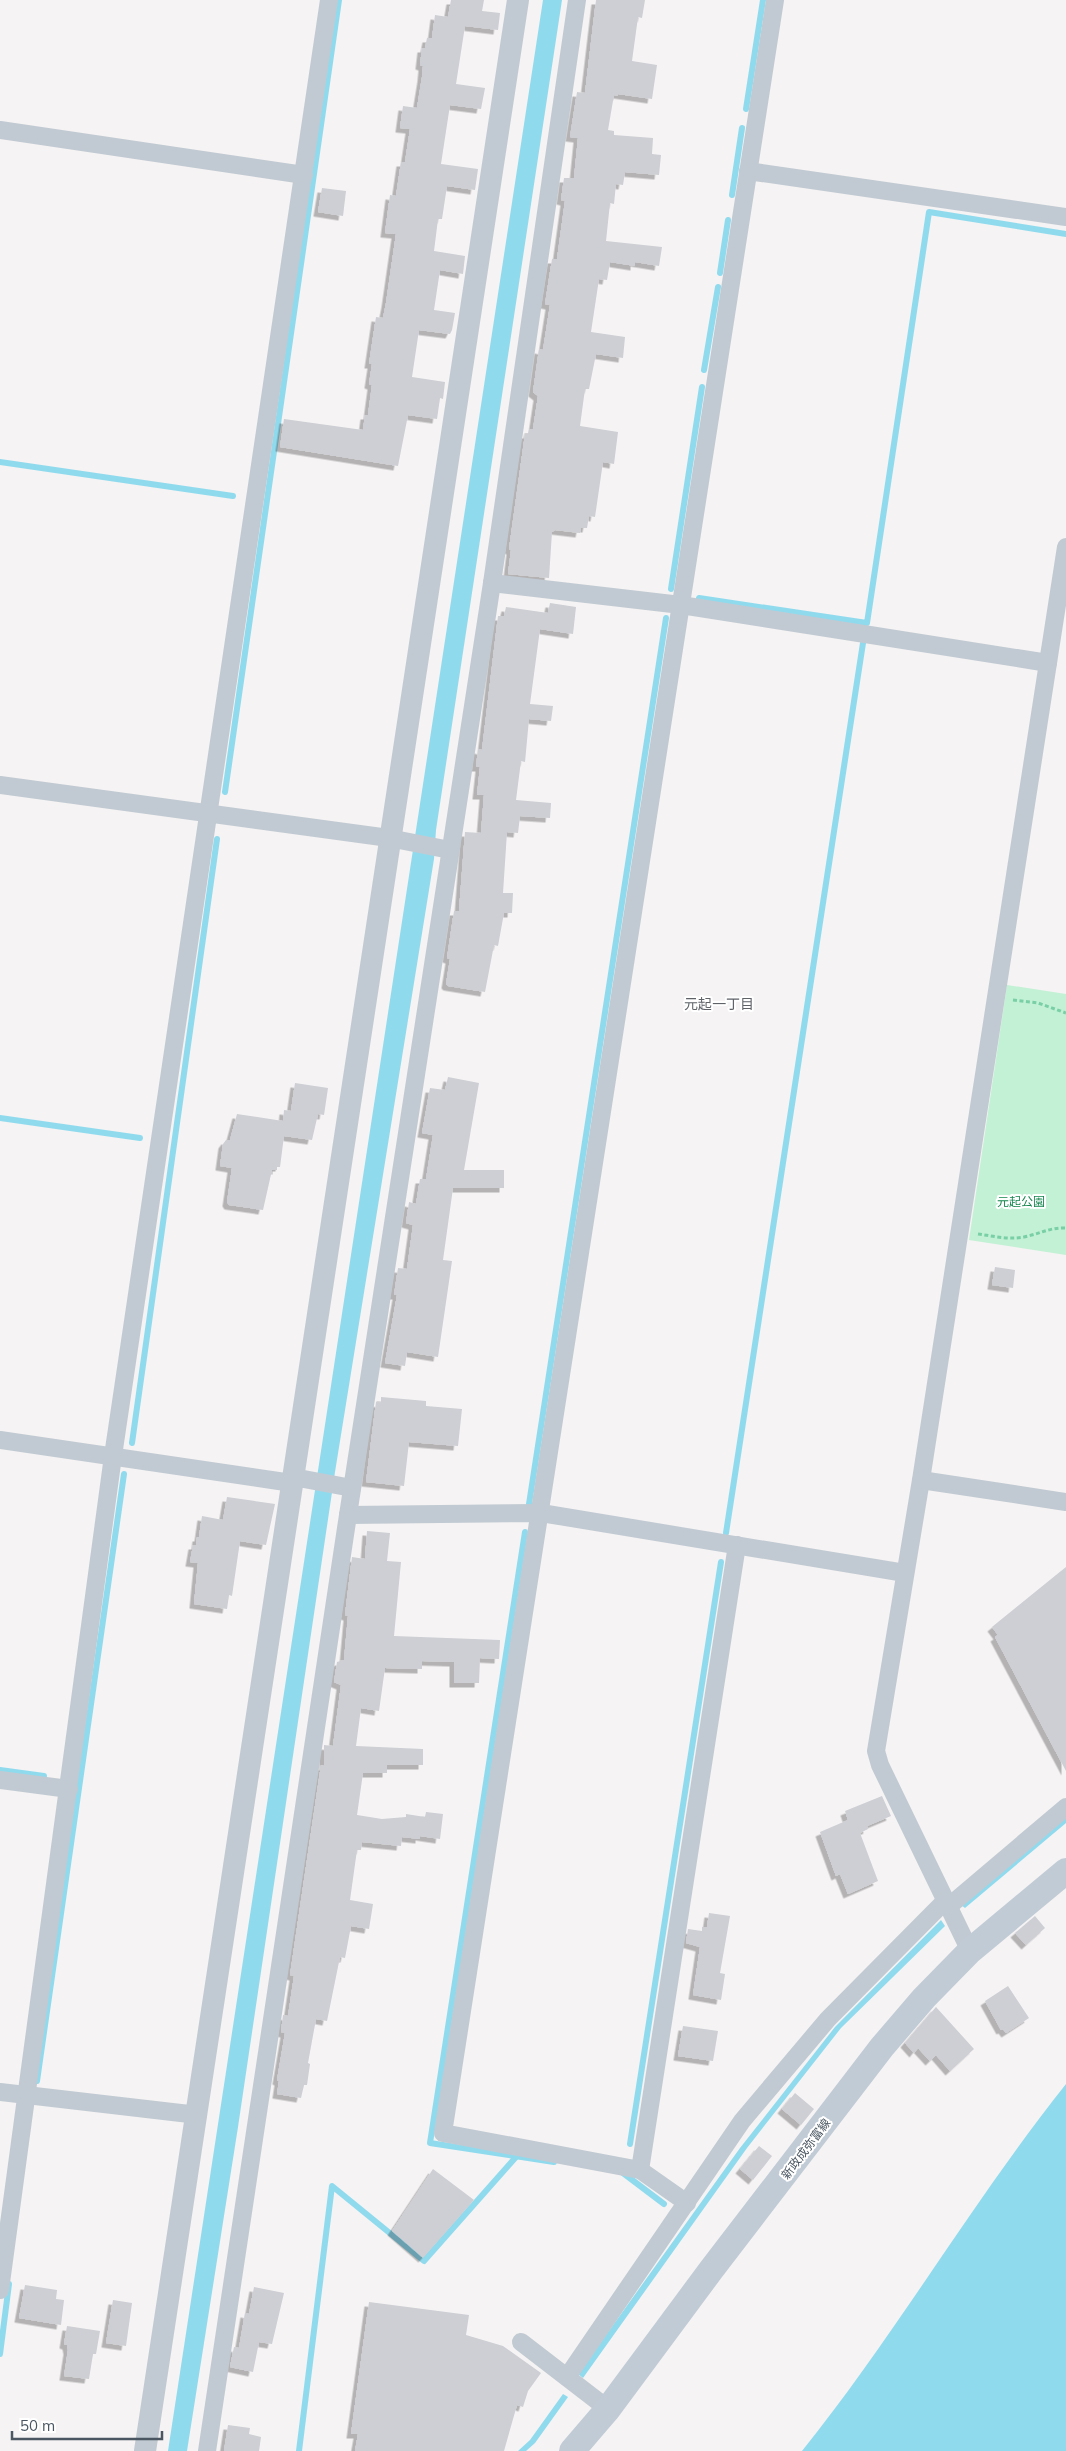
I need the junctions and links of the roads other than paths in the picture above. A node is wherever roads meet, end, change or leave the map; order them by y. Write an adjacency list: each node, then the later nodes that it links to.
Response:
1 (329, 0): 7 (street)
2 (518, 0): 15 (street)
3 (577, 0): 10 (street)
4 (775, 0): 6 (street)
5 (0, 130): 7 (street)
6 (748, 171): 8 (street); 11 (street)
7 (304, 175): 14 (street)
8 (1066, 216)
9 (1066, 547): 12 (street)
10 (492, 583): 11 (street); 16 (street)
11 (681, 605): 12 (street); 23 (street)
12 (1048, 663): 20 (street)
13 (0, 785): 14 (street)
14 (209, 813): 15 (street); 18 (street)
15 (396, 839): 16 (street); 19 (street)
16 (446, 849): 21 (street)
17 (0, 1440): 18 (street)
18 (113, 1456): 19 (street); 28 (street)
19 (297, 1480): 21 (street); 35 (street)
20 (921, 1480): 22 (street); 26 (street)
21 (347, 1487): 24 (street)
22 (1066, 1502)
23 (541, 1514): 24 (street); 25 (street); 36 (street)
24 (348, 1515): 43 (street)
25 (737, 1546): 26 (street); 36 (street)
26 (905, 1573): 31 (street)
27 (0, 1780): 28 (street)
28 (69, 1789): 34 (street)
29 (1066, 1807): 31 (street)
30 (1066, 1871): 32 (main road, 新政成弥富線)
31 (946, 1904): 32 (street); 37 (street)
32 (970, 1951): 41 (main road, 新政成弥富線)
33 (0, 2092): 34 (street)
34 (28, 2096): 35 (street); 38 (street)
35 (198, 2115): 42 (street)
36 (640, 2170): 37 (street)
37 (687, 2202): 40 (street)
38 (0, 2290)
39 (521, 2342): 40 (street)
40 (567, 2377): 41 (street)
41 (608, 2409): 44 (main road, 新政成弥富線)
42 (145, 2451)
43 (207, 2451)
44 (572, 2451)

